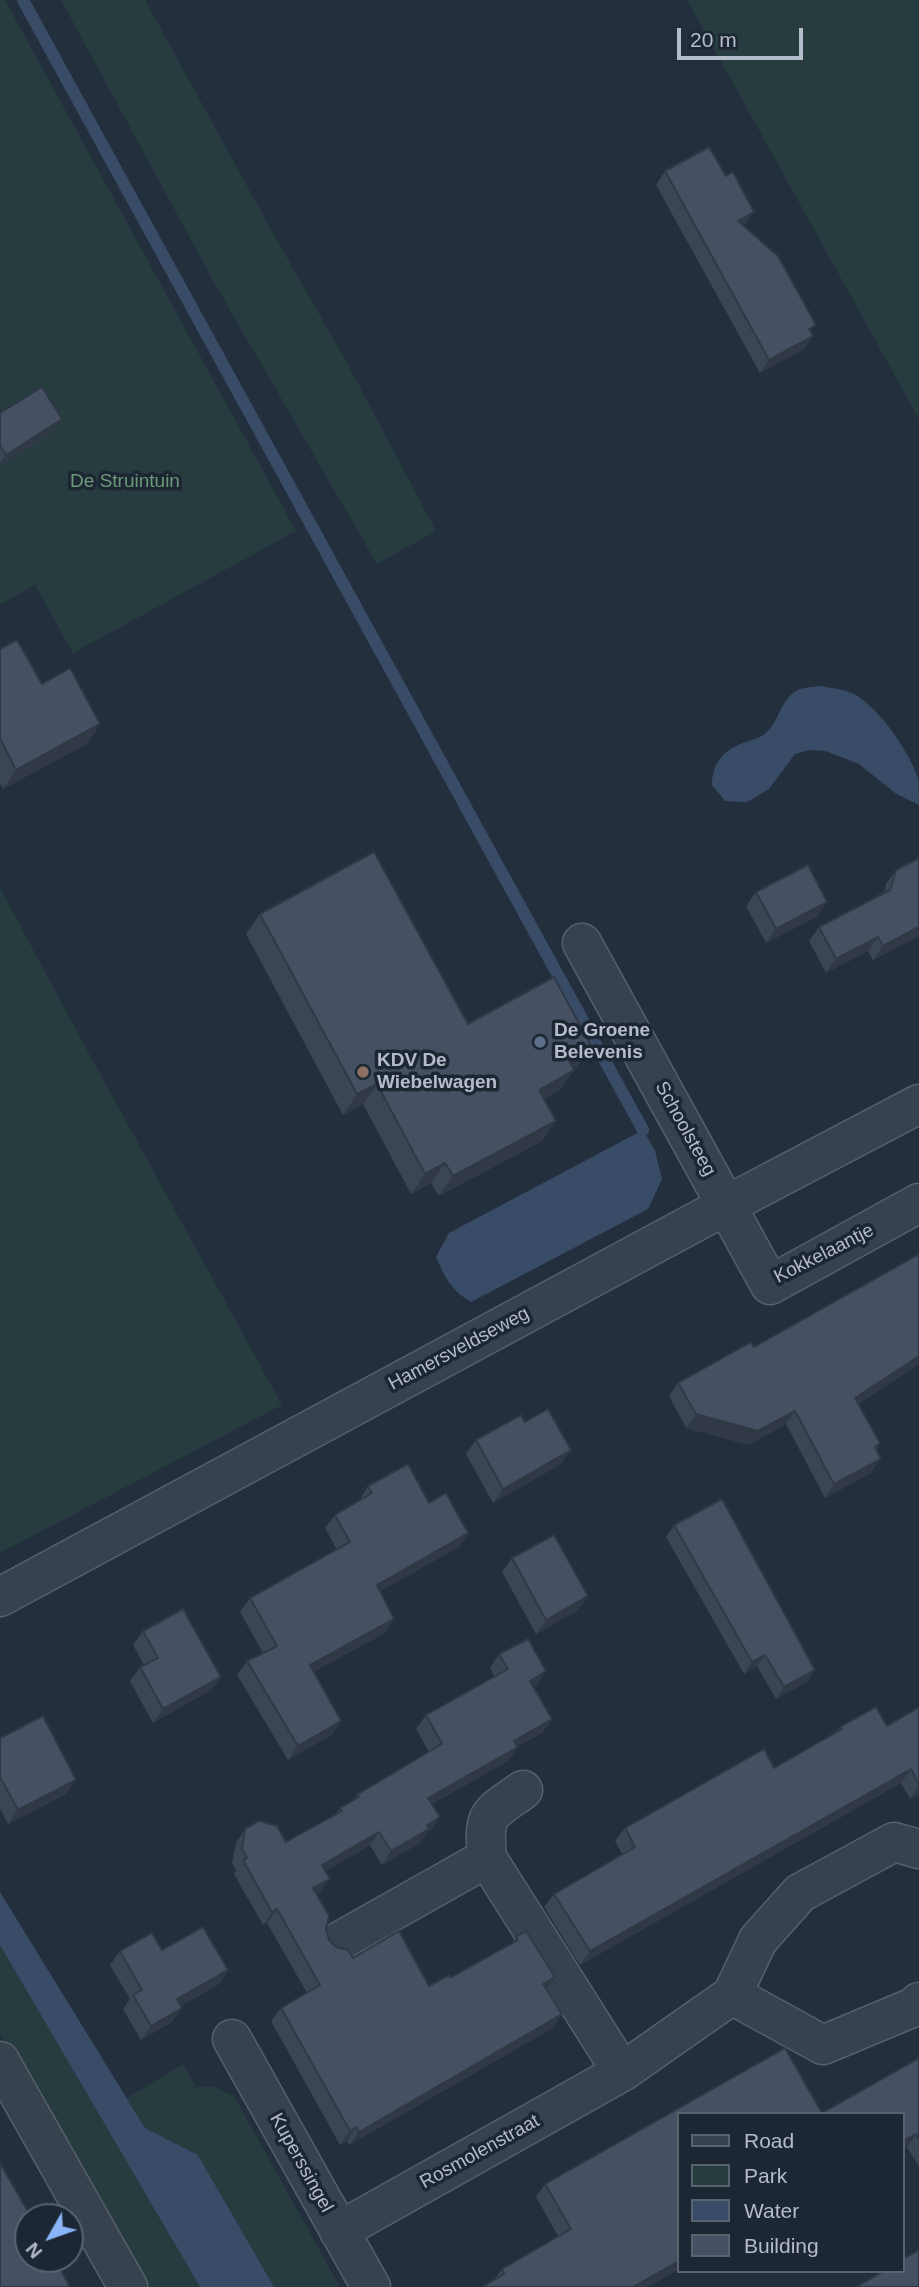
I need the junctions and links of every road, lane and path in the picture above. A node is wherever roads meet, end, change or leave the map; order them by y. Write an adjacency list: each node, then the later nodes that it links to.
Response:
1 (582, 943): 4 (street, Schoolsteeg)
2 (919, 1104): 4 (street, Hamersveldseweg)
3 (919, 1203): 4 (street, Kokkelaantje)
4 (727, 1205): 5 (street, Hamersveldseweg)
5 (0, 1597)
6 (523, 1790): 8 (street)
7 (919, 1849): 10 (street, Rosmolenstraat)
8 (486, 1858): 9 (street); 14 (street)
9 (338, 1942)
10 (732, 1995): 11 (street); 14 (street, Rosmolenstraat)
11 (919, 2002)
12 (232, 2039): 15 (street, Kuperssingel)
13 (0, 2061): 16 (street)
14 (622, 2072): 15 (street, Rosmolenstraat)
15 (339, 2231): 17 (street, Kuperssingel)
16 (128, 2287)
17 (371, 2287)

